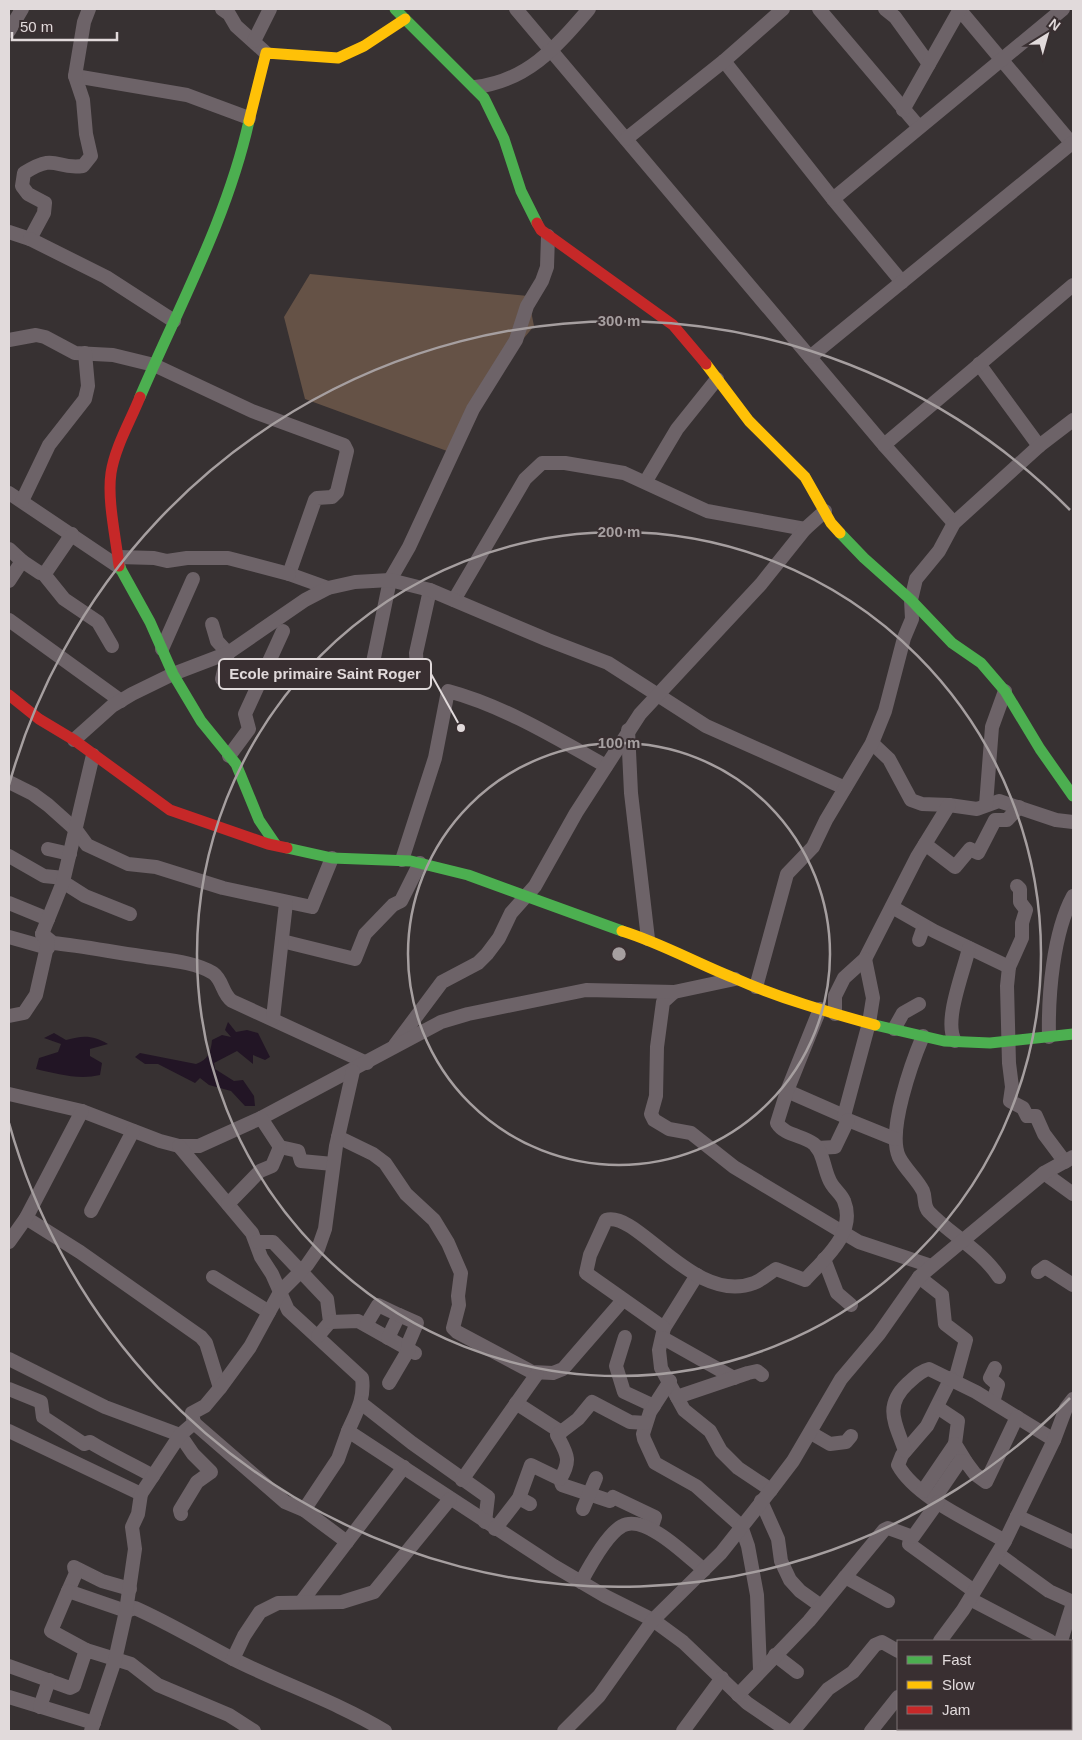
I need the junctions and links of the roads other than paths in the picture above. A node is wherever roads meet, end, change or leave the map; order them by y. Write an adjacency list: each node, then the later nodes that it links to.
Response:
1 (22, 9): 14 (street)
2 (89, 9): 21 (street)
3 (222, 9): 15 (street)
4 (270, 9): 15 (street)
5 (396, 9): 13 (street)
6 (516, 9): 16 (street)
7 (590, 9): 16 (street)
8 (783, 9): 19 (street)
9 (819, 9): 23 (street)
10 (885, 9): 20 (street)
11 (959, 9): 18 (street); 20 (street)
12 (1063, 9): 18 (street)
13 (405, 19): 17 (street); 22 (street)
14 (9, 31)
15 (254, 41): 17 (street)
16 (552, 52): 22 (street); 26 (street)
17 (266, 53): 24 (street)
18 (1001, 59): 25 (street); 27 (street)
19 (724, 61): 26 (street); 28 (street)
20 (929, 64): 23 (street)
21 (75, 76): 24 (street); 31 (street)
22 (475, 87): 30 (street)
23 (904, 110): 25 (street)
24 (249, 118): 34 (street)
25 (919, 127): 28 (street)
26 (626, 139): 37 (street)
27 (1073, 144): 32 (street)
28 (833, 199): 32 (street)
29 (9, 232): 31 (street)
30 (548, 236): 40 (street); 57 (street)
31 (30, 240): 34 (street)
32 (902, 282): 37 (street)
33 (1073, 285): 38 (street)
34 (174, 320): 39 (street)
35 (9, 340): 36 (street)
36 (85, 353): 39 (street); 46 (street)
37 (810, 357): 42 (street)
38 (979, 364): 42 (street); 43 (street)
39 (154, 365): 53 (street); 55 (street)
40 (717, 379): 44 (street); 47 (street)
41 (1073, 420): 43 (street)
42 (884, 445): 48 (street)
43 (1039, 446): 48 (street)
44 (646, 481): 49 (street); 61 (street)
45 (9, 493): 46 (street)
46 (22, 501): 50 (street)
47 (825, 511): 49 (street); 62 (street)
48 (954, 523): 62 (street)
49 (804, 529): 75 (street)
50 (72, 534): 53 (street); 54 (street)
51 (9, 549): 52 (street)
52 (22, 561): 54 (street); 58 (street)
53 (119, 562): 55 (street); 67 (street)
54 (43, 573): 66 (street)
55 (289, 574): 59 (street)
56 (193, 580): 67 (street)
57 (390, 580): 59 (street); 60 (street); 69 (street)
58 (9, 581)
59 (328, 588): 68 (street)
60 (430, 590): 61 (street); 72 (street)
61 (454, 600): 75 (street)
62 (911, 600): 73 (street); 79 (street)
63 (10, 622): 76 (street)
64 (212, 624): 68 (street)
65 (283, 631): 81 (street)
66 (112, 646)
67 (162, 649): 70 (street)
68 (228, 653): 70 (street); 71 (street)
69 (371, 672)
70 (173, 674): 76 (street); 81 (street)
71 (222, 679)
72 (418, 684)
73 (1005, 691): 85 (street); 87 (street)
74 (9, 695): 78 (street)
75 (656, 696): 77 (street); 84 (street)
76 (121, 700): 78 (street)
77 (628, 730): 82 (street); 113 (street)
78 (74, 740): 80 (street)
79 (872, 743): 84 (street); 86 (street)
80 (93, 755): 90 (street); 92 (street)
81 (229, 756): 92 (street)
82 (606, 766): 97 (street); 101 (street)
83 (9, 782): 90 (street)
84 (845, 788): 121 (street)
85 (1073, 796)
86 (949, 804): 87 (street); 91 (street)
87 (986, 805): 88 (street)
88 (1019, 807): 89 (street); 91 (street)
89 (1073, 822)
90 (76, 830): 94 (street); 104 (street)
91 (925, 844): 105 (street)
92 (276, 845): 96 (street)
93 (48, 849): 94 (street)
94 (70, 854): 99 (street)
95 (9, 856): 99 (street)
96 (332, 858): 97 (street); 104 (street)
97 (402, 860): 98 (street)
98 (420, 863): 101 (street); 114 (street)
99 (63, 880): 106 (street); 107 (street)
100 (1017, 886): 119 (street)
101 (526, 896): 113 (street); 135 (street)
102 (1073, 896): 111 (street)
103 (9, 903): 107 (street)
104 (286, 903): 114 (street)
105 (892, 907): 108 (street); 118 (street)
106 (130, 914)
107 (48, 920): 109 (street)
108 (924, 926): 115 (street); 117 (street)
109 (42, 934): 116 (street); 127 (street)
110 (1073, 936): 111 (street)
111 (1059, 937): 132 (street)
112 (9, 938): 116 (street)
113 (648, 939): 120 (street)
114 (282, 940): 127 (street)
115 (919, 940)
116 (48, 948): 126 (street)
117 (969, 948): 119 (street); 133 (street)
118 (865, 959): 125 (street); 128 (street)
119 (1009, 967): 134 (street)
120 (735, 979): 121 (street); 122 (street)
121 (756, 986): 124 (street)
122 (674, 992): 135 (street); 156 (street)
123 (919, 1004): 129 (street)
124 (820, 1009): 125 (street); 138 (street)
125 (835, 1014): 128 (street)
126 (9, 1016)
127 (273, 1018): 136 (street)
128 (869, 1023): 129 (street); 142 (street)
129 (894, 1029): 131 (street)
130 (1073, 1034): 132 (street)
131 (923, 1036): 133 (street); 145 (street)
132 (1049, 1037): 134 (street)
133 (955, 1041): 134 (street)
134 (1008, 1041): 149 (street)
135 (394, 1047): 136 (street)
136 (367, 1063): 137 (street)
137 (353, 1071): 141 (street); 144 (street)
138 (787, 1091): 142 (street); 148 (street)
139 (9, 1094): 140 (street)
140 (82, 1111): 143 (street); 155 (street)
141 (261, 1118): 146 (street); 147 (street)
142 (846, 1118): 145 (street); 148 (street)
143 (134, 1130): 146 (street); 154 (street)
144 (338, 1137): 150 (street); 183 (street)
145 (895, 1139): 157 (street)
146 (179, 1146): 153 (street)
147 (280, 1148): 150 (street); 153 (street)
148 (817, 1148): 156 (street)
149 (1069, 1159): 151 (street)
150 (333, 1164): 163 (street)
151 (1044, 1173): 152 (street); 157 (street)
152 (1073, 1194)
153 (228, 1204): 159 (street)
154 (91, 1211)
155 (26, 1218): 158 (street); 190 (street)
156 (844, 1234): 160 (street); 161 (street)
157 (963, 1241): 161 (street); 167 (street)
158 (9, 1242)
159 (257, 1242): 163 (street); 169 (street)
160 (824, 1258): 164 (street); 171 (street)
161 (931, 1266): 166 (street)
162 (1038, 1272): 168 (street)
163 (300, 1273): 169 (street); 174 (street)
164 (697, 1275): 170 (street); 176 (street)
165 (213, 1276): 172 (street)
166 (920, 1277): 186 (street); 204 (street)
167 (999, 1277)
168 (1073, 1284)
169 (280, 1292): 172 (street); 177 (street)
170 (623, 1300): 176 (street); 183 (street)
171 (851, 1305)
172 (269, 1312): 190 (street)
173 (399, 1315): 175 (street); 179 (street); 180 (street)
174 (330, 1322): 175 (street); 177 (street)
175 (366, 1325): 179 (street)
176 (664, 1333): 185 (street); 187 (street)
177 (318, 1336): 194 (street)
178 (626, 1337): 196 (street)
179 (388, 1338): 180 (street)
180 (412, 1351): 188 (street)
181 (9, 1359): 205 (street)
182 (996, 1368): 193 (street)
183 (537, 1374): 195 (street)
184 (762, 1375): 185 (street)
185 (734, 1378): 191 (street)
186 (953, 1379): 193 (street); 197 (street); 209 (street)
187 (670, 1381): 191 (street); 196 (street)
188 (389, 1383)
189 (9, 1388): 212 (street)
190 (220, 1388): 199 (street)
191 (677, 1397): 216 (street)
192 (1073, 1399): 207 (street)
193 (993, 1402): 198 (street)
194 (361, 1403): 202 (street); 214 (street)
195 (516, 1403): 203 (street); 214 (street)
196 (654, 1406): 200 (street)
197 (937, 1407): 208 (street); 209 (street)
198 (1018, 1417): 207 (street); 210 (street)
199 (194, 1423): 205 (street); 223 (street)
200 (646, 1423): 203 (street); 227 (street)
201 (9, 1431): 217 (street)
202 (348, 1431): 211 (street); 223 (street)
203 (560, 1432): 215 (street)
204 (811, 1433): 206 (street); 216 (street)
205 (180, 1435): 212 (street); 224 (street)
206 (851, 1436)
207 (1054, 1440): 225 (street)
208 (955, 1444): 210 (street); 219 (street)
209 (905, 1451): 219 (street)
210 (966, 1462): 219 (street)
211 (404, 1467): 220 (street); 231 (street)
212 (153, 1476): 217 (street)
213 (596, 1478): 218 (street)
214 (462, 1480): 226 (street)
215 (560, 1480): 218 (street); 226 (street)
216 (770, 1490): 221 (street)
217 (141, 1494): 237 (street)
218 (590, 1494): 222 (street); 228 (street)
219 (932, 1498): 229 (street); 230 (street)
220 (450, 1499): 226 (street); 240 (street)
221 (761, 1501): 227 (street); 243 (street)
222 (583, 1508)
223 (304, 1510): 231 (street)
224 (181, 1514)
225 (1018, 1516): 230 (street); 232 (street)
226 (490, 1525): 236 (street)
227 (741, 1526): 234 (street); 255 (street)
228 (650, 1529): 234 (street); 236 (street)
229 (911, 1536): 235 (street); 239 (street)
230 (1005, 1541): 233 (street)
231 (347, 1542): 240 (street)
232 (1073, 1542)
233 (998, 1554): 239 (street); 242 (street)
234 (704, 1570): 245 (street)
235 (845, 1577): 241 (street); 243 (street)
236 (581, 1582): 245 (street)
237 (130, 1589): 238 (street); 244 (street)
238 (68, 1591): 244 (street); 249 (street)
239 (972, 1595): 246 (street); 247 (street)
240 (302, 1601): 252 (street)
241 (888, 1601)
242 (1073, 1603): 248 (street)
243 (821, 1606): 251 (street)
244 (126, 1611): 252 (street); 253 (street)
245 (653, 1620): 257 (street); 266 (street)
246 (1041, 1639)
247 (941, 1640)
248 (1061, 1640)
249 (86, 1650): 253 (street); 258 (street)
250 (897, 1650): 269 (street)
251 (775, 1655): 255 (street); 256 (street)
252 (233, 1659): 265 (street)
253 (115, 1660): 263 (street); 264 (street)
254 (9, 1666): 258 (street)
255 (760, 1670): 259 (street)
256 (798, 1672)
257 (722, 1678): 259 (street); 267 (street)
258 (49, 1680): 262 (street)
259 (738, 1695): 268 (street)
260 (9, 1697): 262 (street)
261 (897, 1699): 270 (street)
262 (40, 1707): 263 (street)
263 (92, 1727)
264 (254, 1731)
265 (385, 1731)
266 (564, 1731)
267 (683, 1731)
268 (787, 1731)
269 (793, 1731)
270 (871, 1731)

